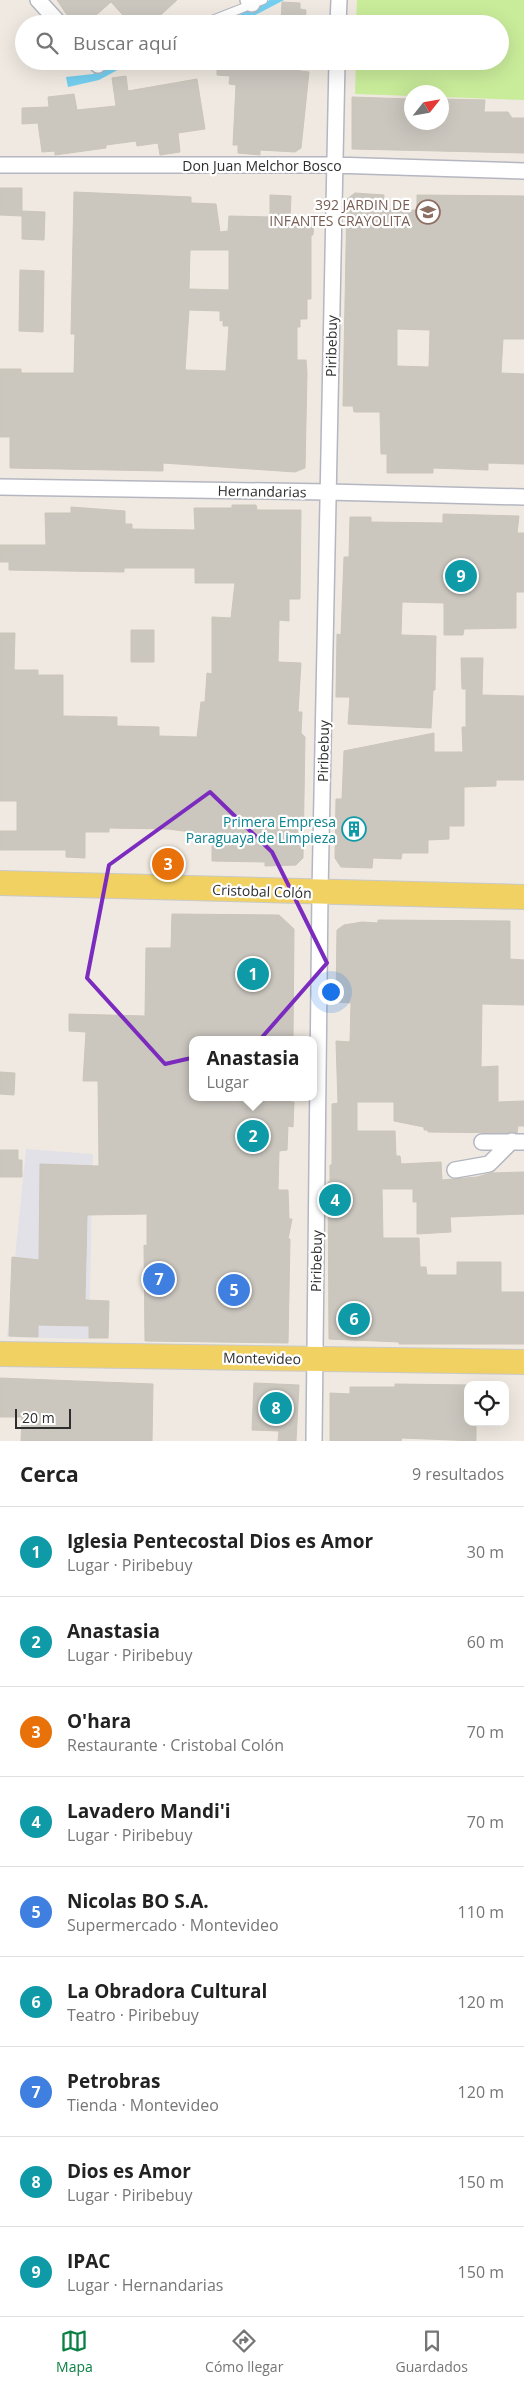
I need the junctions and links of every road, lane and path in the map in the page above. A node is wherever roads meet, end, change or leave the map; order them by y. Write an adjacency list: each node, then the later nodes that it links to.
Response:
1 (38, 0): 4 (street)
2 (338, 0): 6 (street)
3 (254, 1): 5 (lane)
4 (52, 15)
5 (222, 15)
6 (338, 15)
7 (337, 70): 9 (street, Piribebuy)
8 (0, 165): 9 (street, Don Juan Melchor Bosco)
9 (333, 165): 10 (street, Don Juan Melchor Bosco); 12 (street, Piribebuy)
10 (524, 170)
11 (0, 487): 12 (street, Hernandarias)
12 (328, 492): 13 (street, Hernandarias); 15 (street, Piribebuy)
13 (524, 497)
14 (0, 883): 15 (main road, Cristobal Colón)
15 (320, 892): 16 (main road, Cristobal Colón); 21 (street, Piribebuy)
16 (524, 897)
17 (482, 1142): 18 (street)
18 (518, 1142): 19 (street)
19 (454, 1170)
20 (0, 1354): 21 (main road, Montevideo)
21 (315, 1359): 22 (main road, Montevideo); 23 (street, Piribebuy)
22 (524, 1362)
23 (314, 1441)

